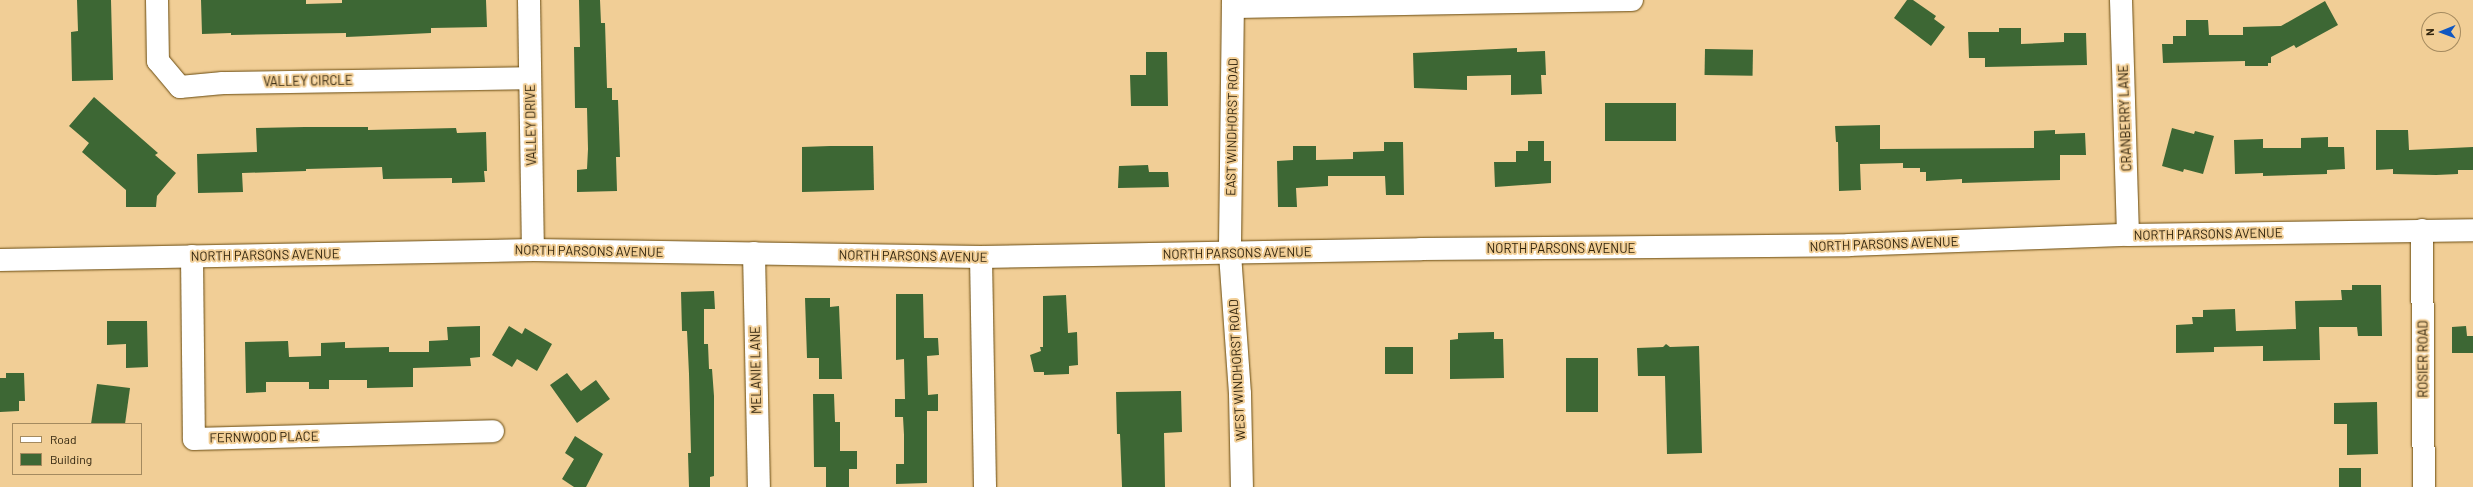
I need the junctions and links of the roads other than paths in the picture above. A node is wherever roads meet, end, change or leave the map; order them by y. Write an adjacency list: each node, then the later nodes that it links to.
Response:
1 (157, 0): 6 (street, VALLEY CIRCLE)
2 (529, 0): 6 (street, VALLEY DRIVE)
3 (1632, 0): 5 (street)
4 (2121, 0): 9 (street, CRANBERRY LANE)
5 (1233, 4): 12 (street, EAST WINDHORST ROAD)
6 (530, 78): 10 (street, VALLEY DRIVE)
7 (2422, 230): 8 (street, NORTH PARSONS AVENUE); 9 (street, NORTH PARSONS AVENUE); 20 (street, ROSIER ROAD)
8 (2473, 230)
9 (2128, 235): 12 (street, NORTH PARSONS AVENUE)
10 (533, 250): 11 (street, NORTH PARSONS AVENUE); 13 (street, NORTH PARSONS AVENUE)
11 (754, 253): 14 (street, NORTH PARSONS AVENUE); 17 (street, MELANIE LANE)
12 (1230, 254): 14 (street, NORTH PARSONS AVENUE); 19 (street, WEST WINDHORST ROAD)
13 (192, 256): 15 (street, NORTH PARSONS AVENUE); 16 (street, FERNWOOD PLACE)
14 (981, 257): 18 (street)
15 (0, 260)
16 (493, 431)
17 (759, 487)
18 (985, 487)
19 (1242, 487)
20 (2424, 487)

